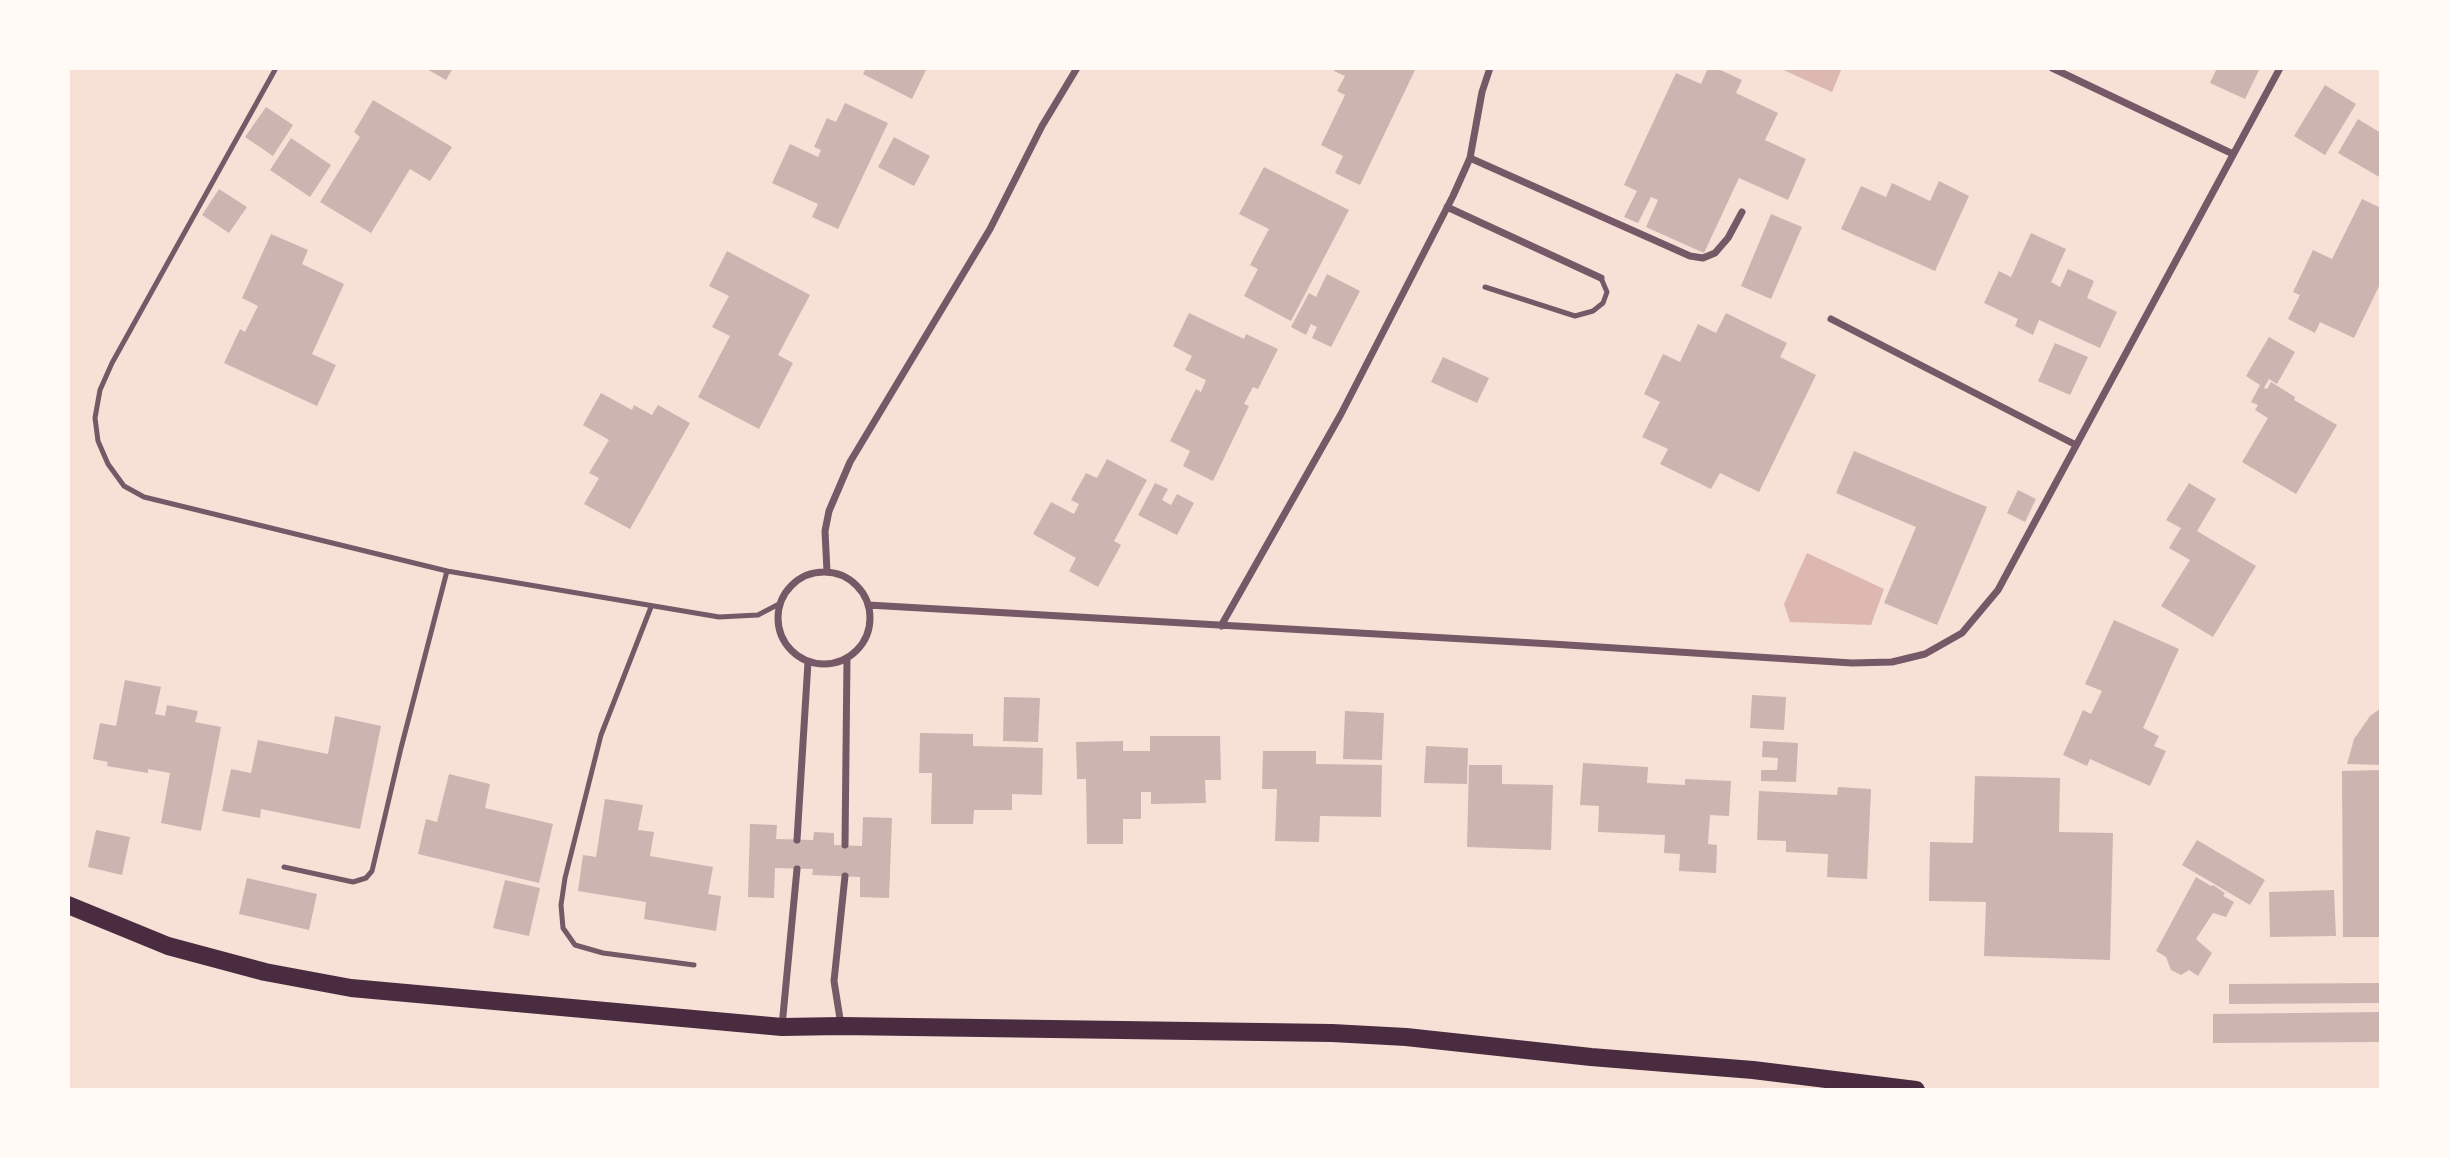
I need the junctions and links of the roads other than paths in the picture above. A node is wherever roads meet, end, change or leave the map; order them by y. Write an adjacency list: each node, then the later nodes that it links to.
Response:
1 (276, 68): 14 (lane)
2 (1076, 68): 15 (street)
3 (1490, 68): 7 (street)
4 (2052, 68): 6 (street)
5 (2280, 68): 6 (street)
6 (2233, 155): 13 (street)
7 (1470, 158): 8 (street); 9 (street)
8 (1447, 207): 10 (street); 19 (street)
9 (1742, 212)
10 (1601, 278): 11 (lane)
11 (1485, 287)
12 (1831, 319): 13 (street)
13 (2076, 444): 19 (street)
14 (447, 571): 18 (lane); 24 (lane)
15 (827, 572): 16 (street); 17 (street)
16 (779, 604): 18 (lane); 21 (street)
17 (868, 605): 19 (street); 20 (street)
18 (651, 607): 28 (lane)
19 (1221, 626)
20 (847, 658): 21 (street); 23 (street)
21 (808, 662): 22 (street)
22 (797, 840)
23 (845, 845)
24 (284, 867)
25 (797, 869): 30 (street)
26 (845, 876): 29 (street)
27 (68, 905): 30 (main road)
28 (695, 964)
29 (841, 1026): 30 (main road); 31 (main road)
30 (782, 1027)
31 (1916, 1090)

